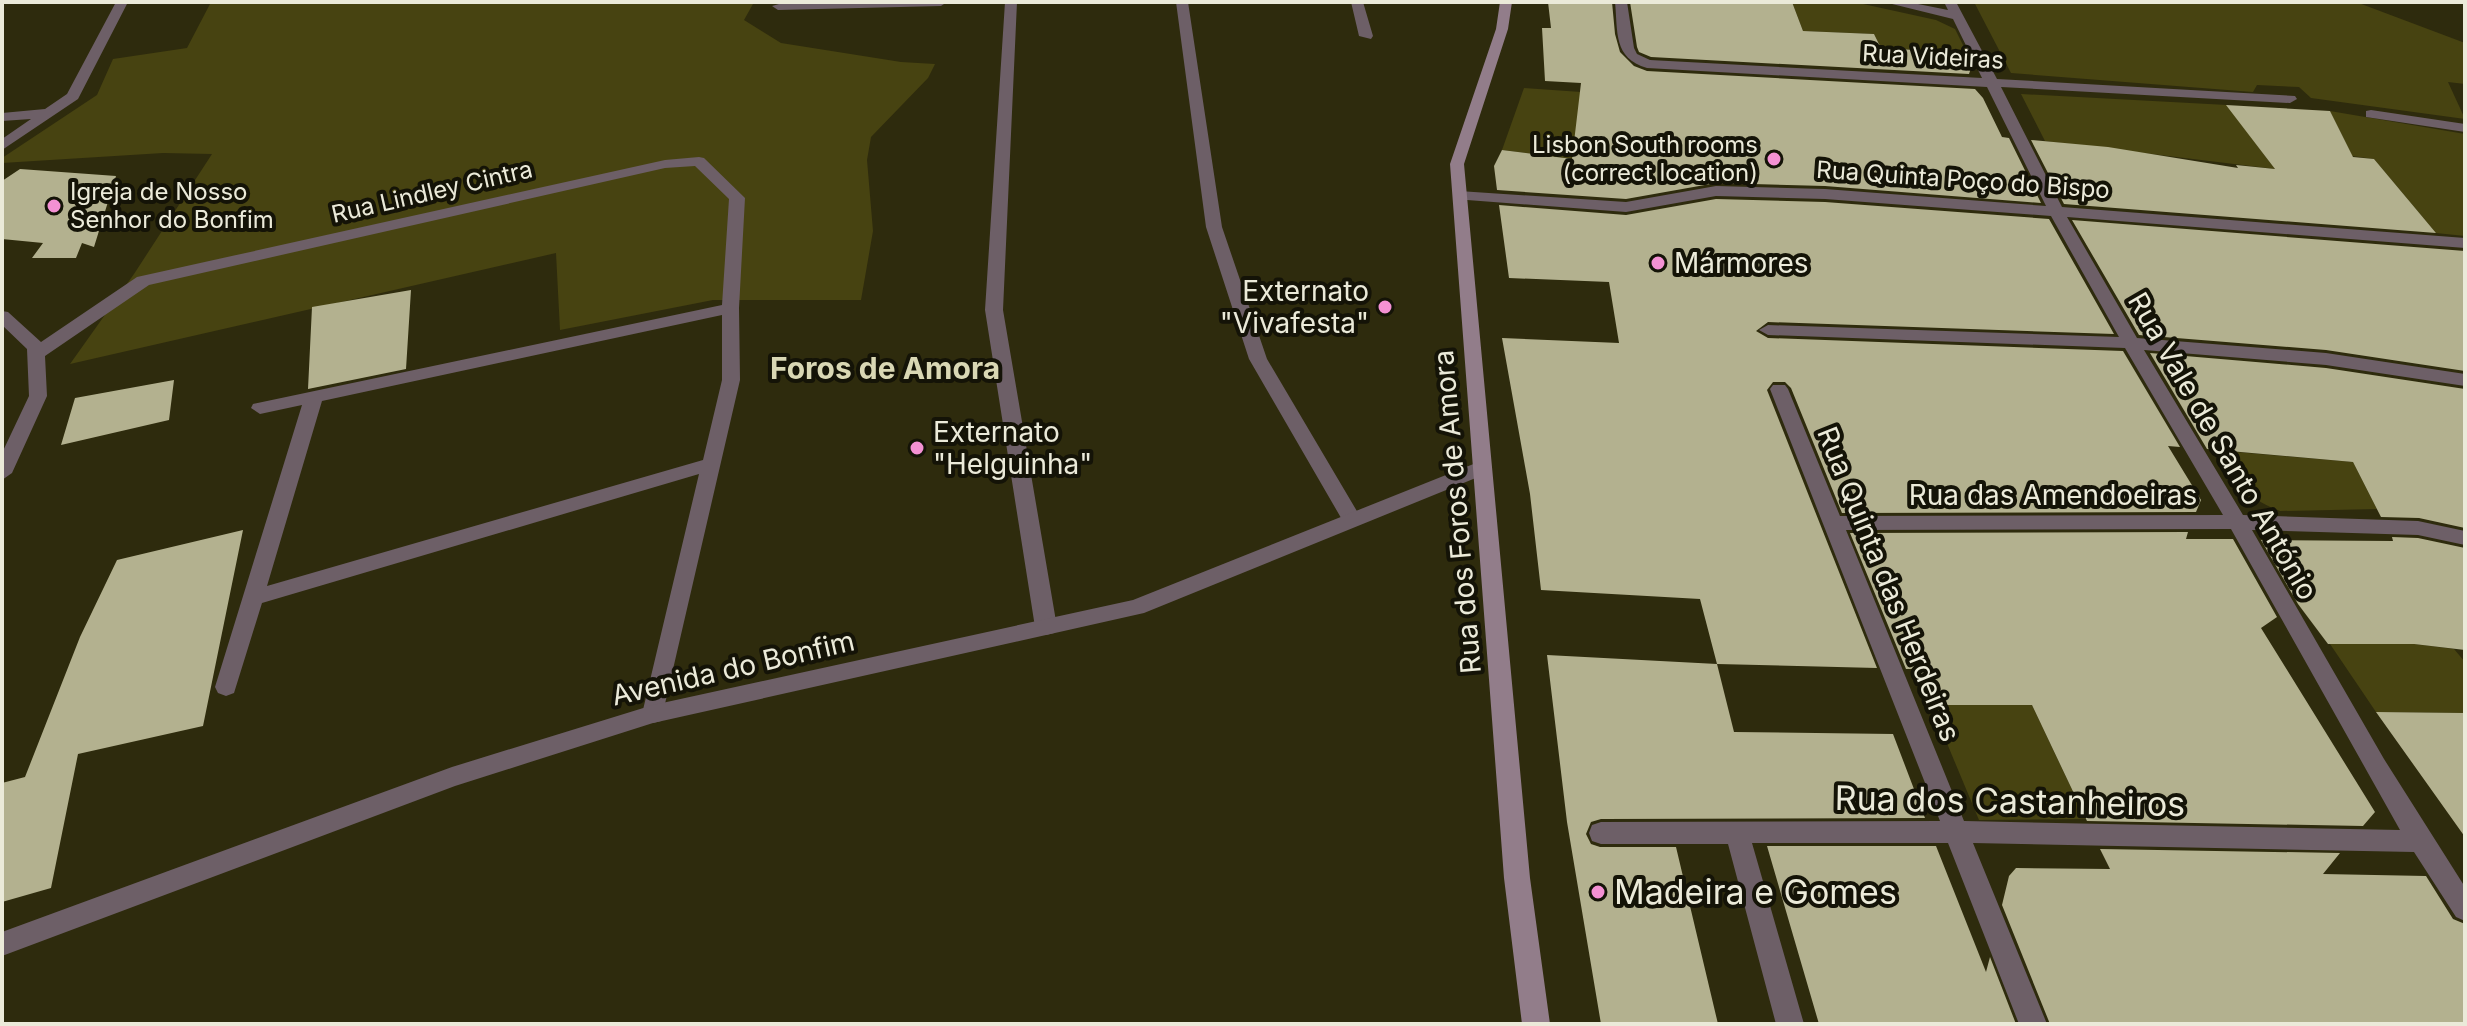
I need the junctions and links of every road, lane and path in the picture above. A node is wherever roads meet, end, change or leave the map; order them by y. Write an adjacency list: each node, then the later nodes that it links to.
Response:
1 (122, 2): 14 (street)
2 (941, 2): 9 (street)
3 (1011, 2): 39 (street)
4 (1182, 2): 34 (street)
5 (1357, 2): 11 (street)
6 (1506, 2): 19 (main road, Rua dos Foros de Amora)
7 (1621, 2): 12 (street, Rua Videiras)
8 (1890, 2): 10 (street, Rua Videiras)
9 (778, 6)
10 (1953, 9): 12 (street, Rua Vale de Santo António)
11 (1366, 36)
12 (1994, 83): 13 (street, Rua Videiras); 20 (street, Rua Vale de Santo António)
13 (2290, 99)
14 (52, 113): 16 (street); 18 (street)
15 (2371, 114): 17 (street)
16 (2, 117)
17 (2465, 128)
18 (2, 146)
19 (1459, 196): 20 (street, Rua Quinta Poço do Bispo); 32 (main road, Rua dos Foros de Amora)
20 (2055, 210): 21 (street, Rua Quinta Poço do Bispo); 25 (street, Rua Vale de Santo António)
21 (2465, 243)
22 (730, 308): 26 (street, Rua Lindley Cintra); 29 (street); 31 (street)
23 (2, 316): 26 (street)
24 (1768, 330): 25 (street)
25 (2129, 343): 27 (street); 35 (street, Rua Vale de Santo António)
26 (36, 354): 33 (street)
27 (2465, 380)
28 (1779, 389): 36 (street, Rua Quinta das Herdeiras)
29 (314, 396): 30 (street); 38 (street)
30 (260, 408)
31 (711, 464): 38 (street); 41 (street)
32 (1481, 468): 34 (street, Avenida do Bonfim); 48 (main road, Rua dos Foros de Amora)
33 (2, 473)
34 (1351, 518): 39 (street, Avenida do Bonfim)
35 (2238, 522): 36 (street, Rua das Amendoeiras); 37 (street, Rua das Amendoeiras); 45 (street, Rua Vale de Santo António)
36 (1832, 523): 42 (street, Rua Quinta das Herdeiras)
37 (2465, 538)
38 (253, 598): 40 (street)
39 (1046, 627): 41 (street, Avenida do Bonfim)
40 (226, 687)
41 (653, 714): 47 (street, Avenida do Bonfim)
42 (1956, 832): 44 (street, Rua dos Castanheiros); 45 (street, Rua dos Castanheiros); 50 (street, Rua Quinta das Herdeiras)
43 (1601, 833): 44 (street, Rua dos Castanheiros)
44 (1737, 833): 49 (street)
45 (2419, 841): 46 (street, Rua Vale de Santo António)
46 (2465, 909)
47 (2, 944)
48 (1536, 1024)
49 (1790, 1024)
50 (2033, 1024)

